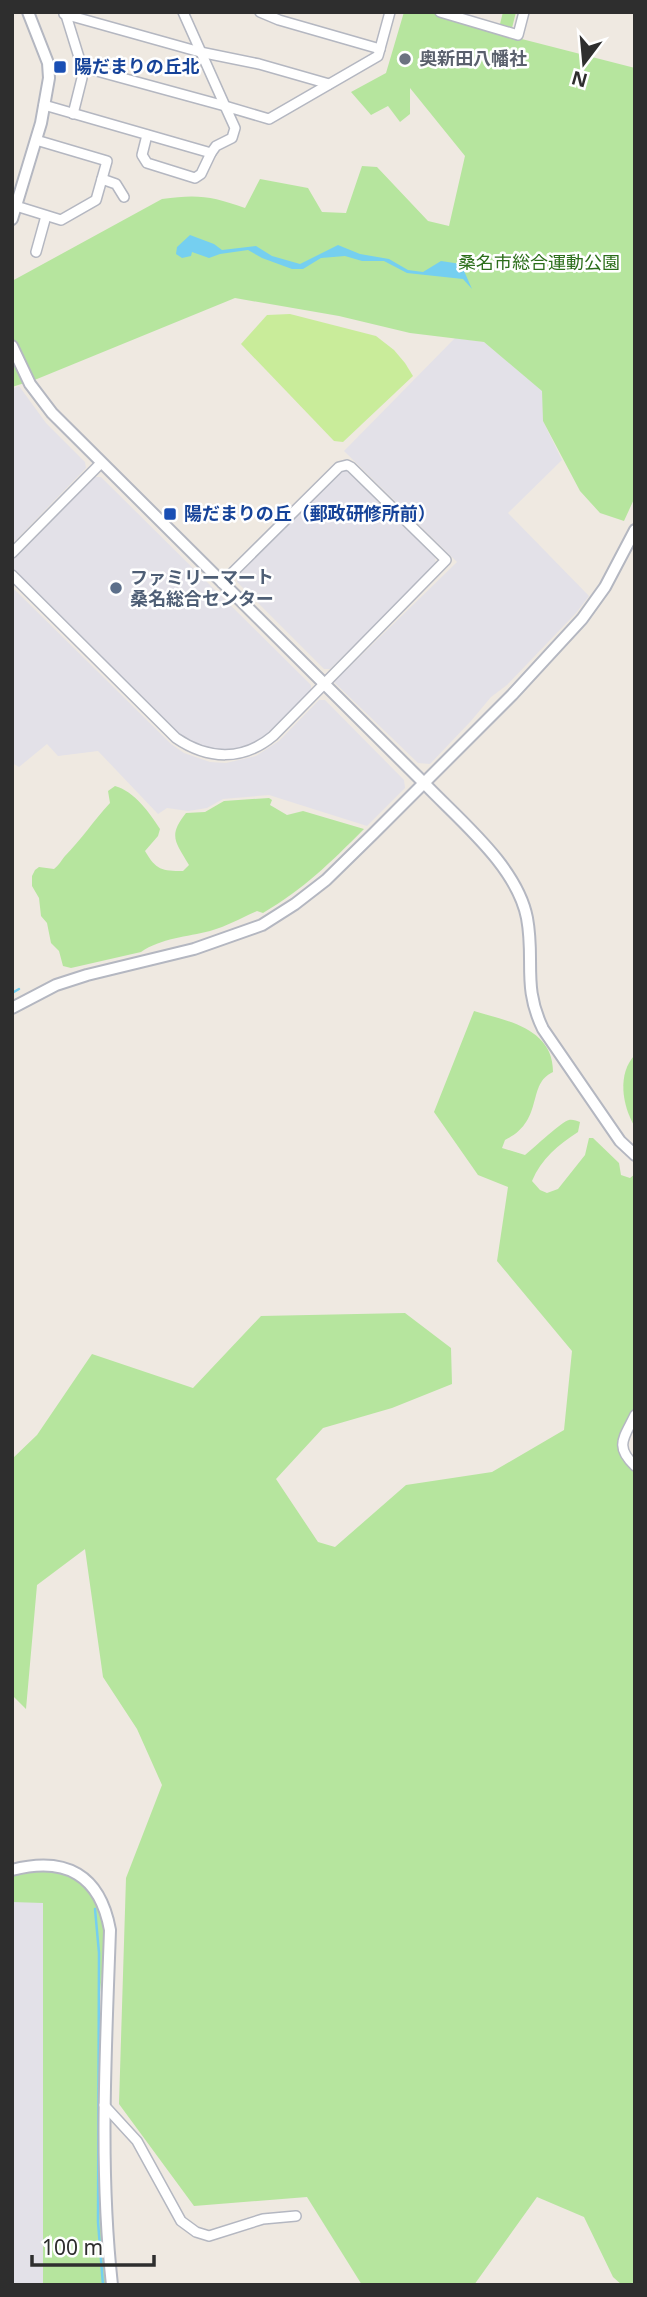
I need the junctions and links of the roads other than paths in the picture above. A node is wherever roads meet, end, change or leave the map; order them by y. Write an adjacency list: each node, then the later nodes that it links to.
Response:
1 (28, 12): 12 (street)
2 (183, 12): 9 (street)
3 (260, 12): 8 (street)
4 (390, 12): 8 (street)
5 (440, 12): 6 (street)
6 (524, 12)
7 (64, 13): 9 (street); 10 (street)
8 (380, 49): 11 (street)
9 (201, 52): 11 (street); 13 (street)
10 (82, 67): 13 (street); 14 (street)
11 (329, 84): 13 (street)
12 (44, 106): 14 (street); 16 (street)
13 (225, 106): 17 (street)
14 (73, 114): 15 (street)
15 (147, 135): 17 (street); 17 (street)
16 (36, 140): 18 (street); 20 (street)
17 (211, 153)
18 (102, 179): 19 (street); 21 (street)
19 (124, 197)
20 (14, 205): 21 (street); 22 (street)
21 (46, 216): 23 (street)
22 (12, 219)
23 (36, 252)
24 (12, 346): 25 (street)
25 (101, 463): 27 (street); 29 (street)
26 (635, 530): 31 (street)
27 (12, 553)
28 (12, 575): 30 (street)
29 (222, 583): 30 (street); 30 (street)
30 (324, 684): 31 (street)
31 (424, 783): 32 (street); 33 (street)
32 (12, 1008)
33 (635, 1155)
34 (635, 1415): 35 (street)
35 (635, 1466)
36 (12, 1870): 37 (street)
37 (104, 2105): 38 (street); 39 (street)
38 (296, 2216)
39 (112, 2285)

